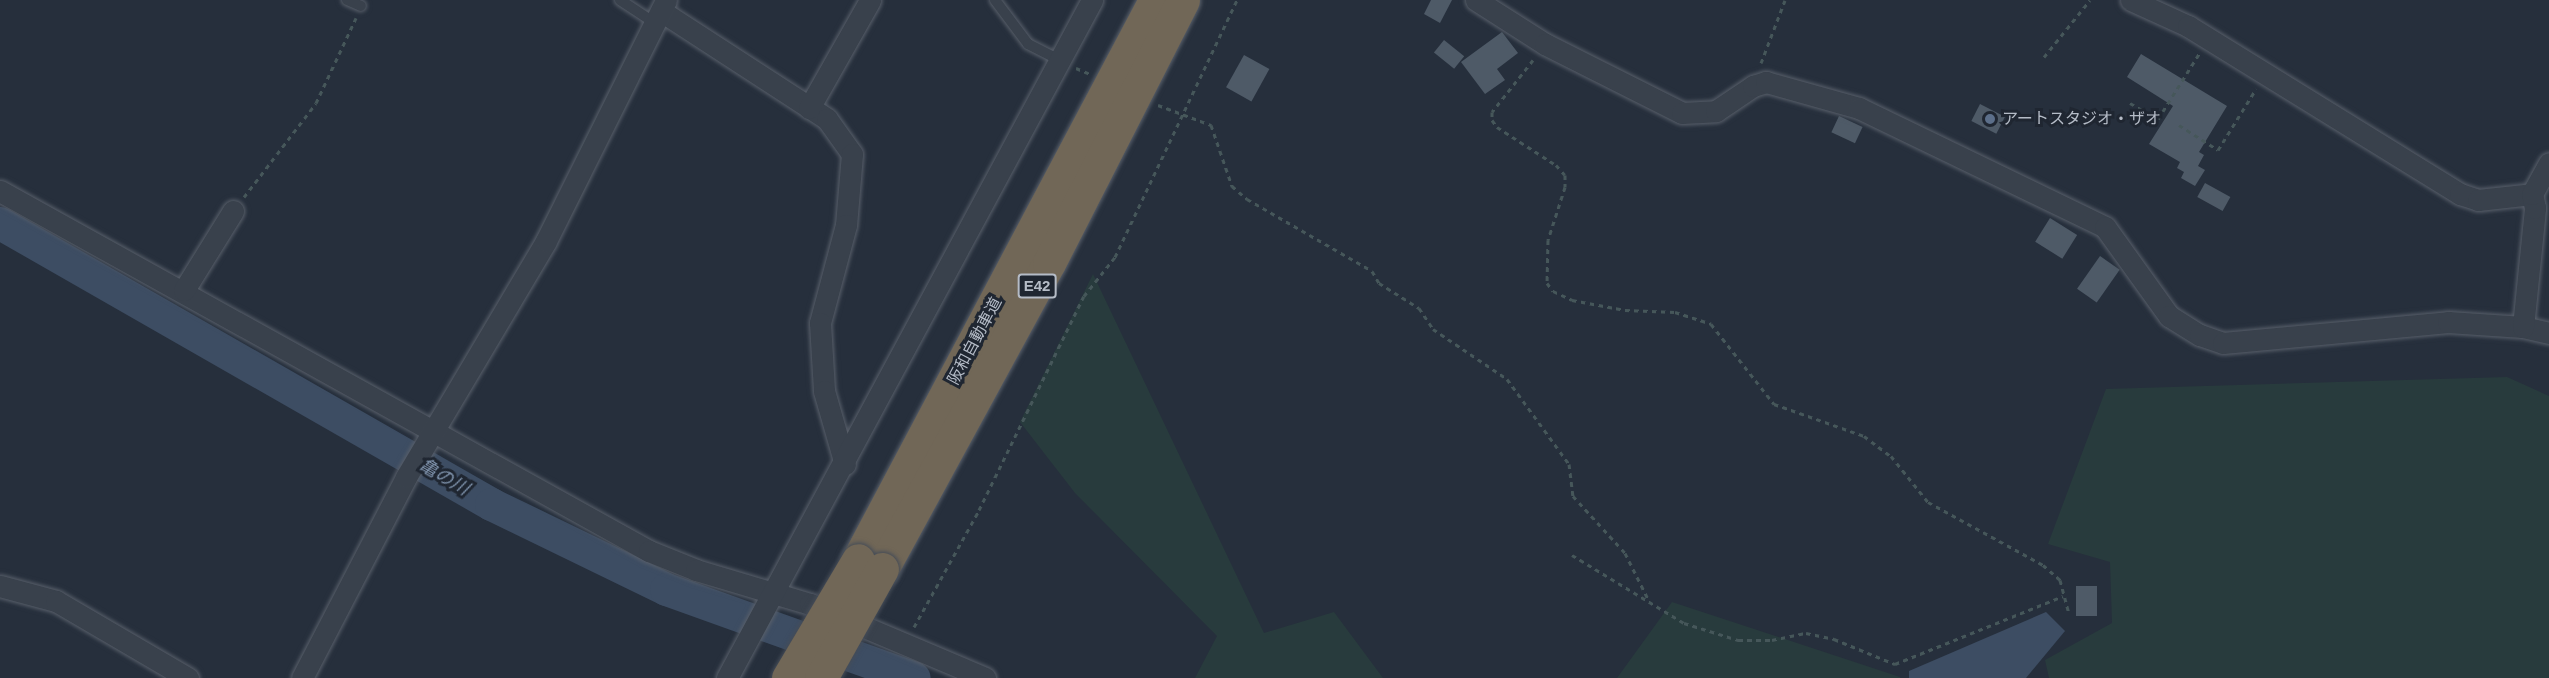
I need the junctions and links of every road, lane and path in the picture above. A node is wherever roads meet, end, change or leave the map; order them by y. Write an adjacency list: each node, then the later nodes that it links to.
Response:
1 (347, 0): 13 (lane)
2 (620, 0): 14 (lane)
3 (870, 0): 24 (street)
4 (995, 0): 18 (lane)
5 (1092, 0): 18 (street)
6 (1155, 0): 37 (highway, 阪和自動車道 / E42)
7 (1184, 0): 37 (highway, 阪和自動車道 / E42)
8 (1237, 0): 25 (path)
9 (1476, 0): 16 (street)
10 (1785, 0): 21 (path)
11 (2090, 0): 17 (path)
12 (2131, 0): 15 (street)
13 (361, 6): 30 (path)
14 (661, 11): 24 (street); 34 (street)
15 (2209, 39): 19 (street); 23 (path)
16 (1545, 44): 21 (street); 39 (path)
17 (2044, 57)
18 (1061, 61): 20 (path); 35 (street)
19 (2265, 74): 26 (path); 29 (street)
20 (1091, 75)
21 (1753, 86): 32 (street)
22 (1152, 102): 25 (path)
23 (2130, 103)
24 (809, 108): 35 (street)
25 (1182, 116): 41 (path); 43 (path)
26 (2179, 125)
27 (2549, 163): 29 (street)
28 (0, 191): 31 (street)
29 (2532, 194): 32 (street)
30 (233, 211): 31 (street)
31 (184, 290): 34 (street)
32 (2523, 327): 33 (street)
33 (2549, 333)
34 (434, 429): 40 (street); 45 (street)
35 (845, 464): 40 (street)
36 (1572, 555): 41 (path)
37 (870, 564): 47 (highway, 阪和自動車道 / E42, bridge); 48 (highway, 阪和自動車道 / E42, bridge)
38 (0, 586): 44 (street)
39 (2064, 596): 41 (path); 42 (path)
40 (774, 597): 43 (street); 46 (street)
41 (1649, 601)
42 (2069, 614)
43 (907, 645): 49 (street)
44 (188, 678)
45 (302, 678)
46 (727, 678)
47 (788, 678)
48 (822, 678)
49 (985, 678)

